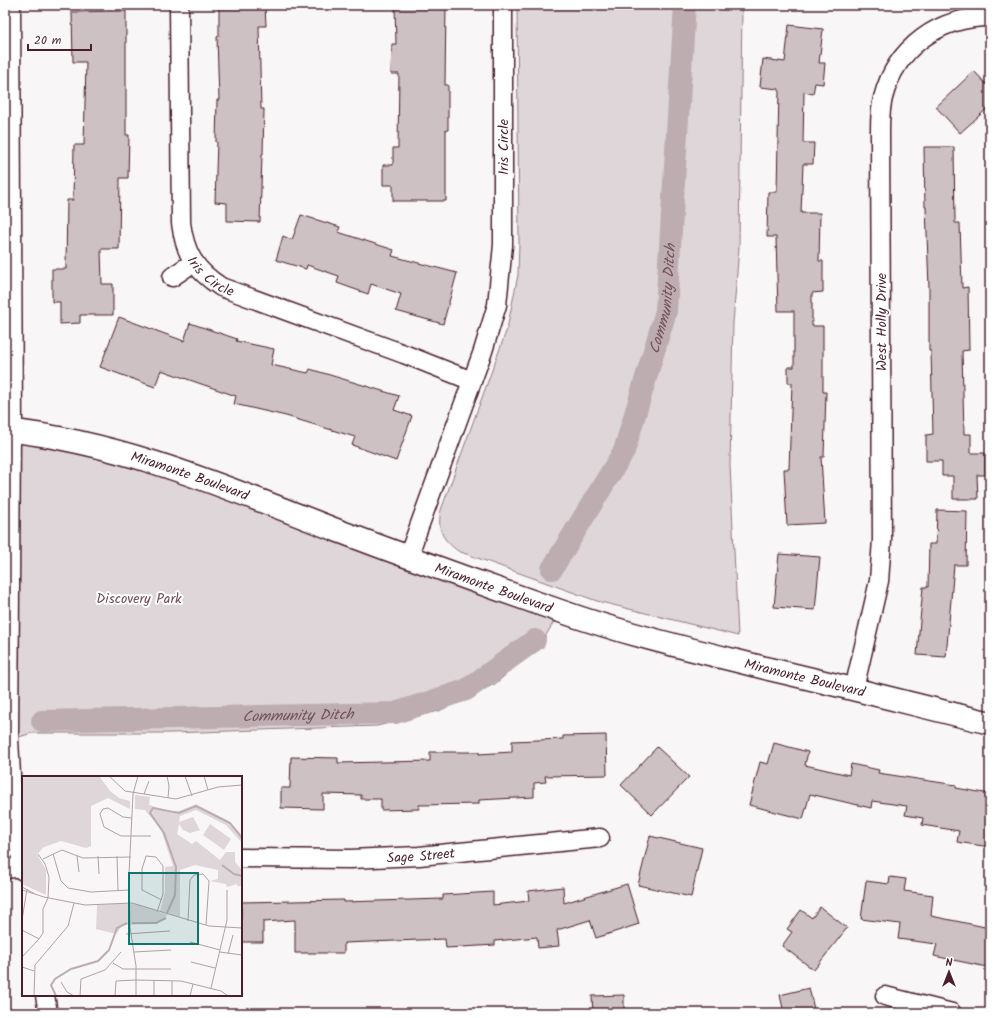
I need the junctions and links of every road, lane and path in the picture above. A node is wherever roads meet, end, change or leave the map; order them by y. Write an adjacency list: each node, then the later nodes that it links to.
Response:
1 (9, 5): 5 (street)
2 (179, 5): 6 (street, Iris Circle)
3 (503, 5): 8 (street, Iris Circle)
4 (990, 17): 11 (street, West Holly Drive)
5 (7, 238): 9 (street)
6 (194, 262): 7 (street); 8 (street, Iris Circle)
7 (172, 277)
8 (472, 381): 10 (street, Iris Circle)
9 (8, 430): 10 (street, Miramonte Boulevard); 15 (street)
10 (408, 557): 11 (street, Miramonte Boulevard)
11 (854, 689): 12 (street, Miramonte Boulevard)
12 (990, 723)
13 (600, 838): 14 (street, Sage Street)
14 (242, 858)
15 (18, 868)
16 (44, 996): 18 (street)
17 (885, 996): 19 (street)
18 (48, 1013)
19 (952, 1013)

